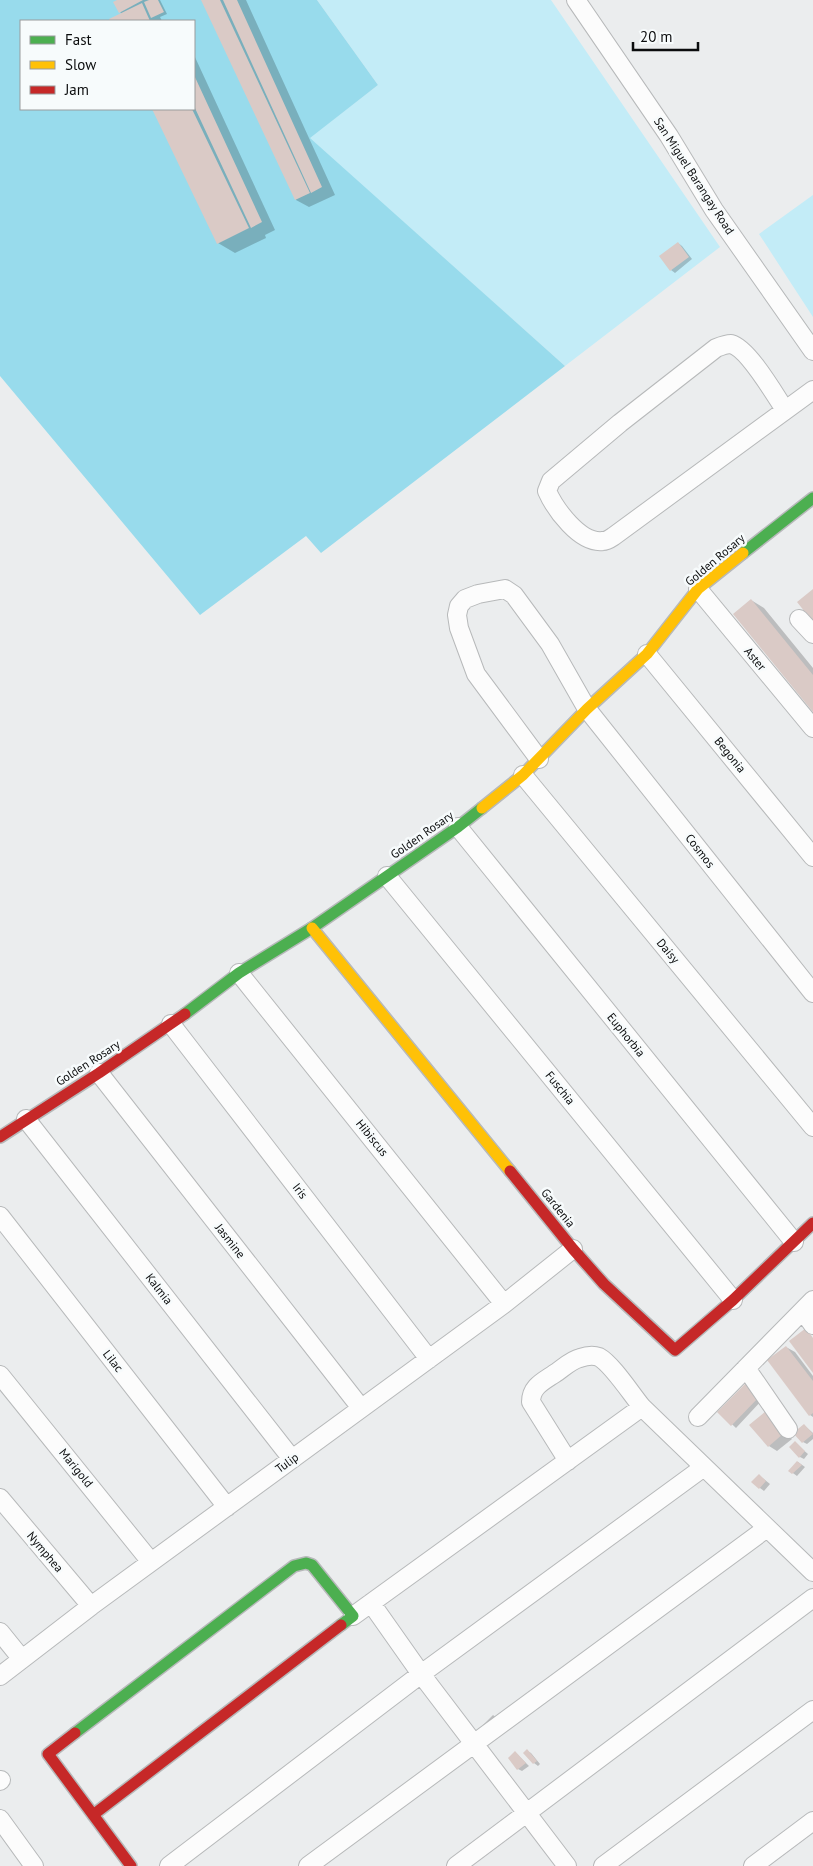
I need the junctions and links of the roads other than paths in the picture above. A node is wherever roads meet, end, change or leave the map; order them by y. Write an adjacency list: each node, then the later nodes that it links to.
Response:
1 (576, 0): 2 (street, San Miguel Barangay Road)
2 (813, 351)
3 (813, 390): 4 (street)
4 (785, 410): 4 (street)
5 (813, 498): 6 (street, Golden Rosary)
6 (698, 590): 9 (street, Golden Rosary); 11 (street, Aster)
7 (800, 619): 8 (street)
8 (813, 634)
9 (647, 654): 10 (street, Golden Rosary); 15 (street, Begonia)
10 (588, 709): 12 (street, Golden Rosary); 12 (street, Cosmos); 19 (street, Cosmos)
11 (813, 728)
12 (539, 759): 13 (street, Golden Rosary)
13 (523, 775): 14 (street, Golden Rosary); 23 (street, Daisy)
14 (458, 827): 16 (street, Golden Rosary); 27 (street, Euphorbia)
15 (813, 857)
16 (387, 876): 17 (street, Golden Rosary); 29 (street, Fuschia)
17 (312, 928): 18 (street, Golden Rosary); 28 (street, Gardenia)
18 (239, 972): 20 (street, Golden Rosary); 30 (street, Hibiscus)
19 (813, 993)
20 (171, 1024): 21 (street, Golden Rosary); 33 (street, Iris)
21 (99, 1073): 22 (street, Golden Rosary); 37 (street, Jasmine)
22 (26, 1118): 24 (street, Golden Rosary); 40 (street, Kalmia)
23 (813, 1127)
24 (0, 1137)
25 (0, 1216): 44 (street, Lilac)
26 (813, 1223): 27 (street, Gardenia)
27 (794, 1242): 29 (street, Gardenia)
28 (573, 1249): 29 (street, Gardenia); 30 (street, Tulip)
29 (732, 1300)
30 (504, 1304): 33 (street, Tulip)
31 (808, 1305): 32 (street); 34 (street)
32 (813, 1326)
33 (429, 1359): 37 (street, Tulip)
34 (746, 1368): 38 (street); 39 (street)
35 (0, 1375): 46 (street, Marigold)
36 (642, 1407): 41 (street); 41 (street); 42 (street)
37 (361, 1408): 40 (street, Tulip)
38 (698, 1417)
39 (788, 1429)
40 (292, 1459): 44 (street, Tulip)
41 (568, 1460): 49 (street)
42 (704, 1467): 45 (street); 54 (street)
43 (0, 1498): 50 (street, Nymphea)
44 (227, 1507): 46 (street, Tulip)
45 (767, 1528): 47 (street); 57 (street)
46 (151, 1562): 50 (street, Tulip)
47 (813, 1572)
48 (813, 1598): 58 (street)
49 (371, 1603): 51 (street); 54 (street)
50 (91, 1606): 53 (street, Tulip)
51 (353, 1616): 59 (street); 59 (street)
52 (0, 1632): 53 (street)
53 (21, 1658): 55 (street, Tulip)
54 (421, 1674): 57 (street); 64 (street)
55 (0, 1676)
56 (813, 1710): 68 (street)
57 (474, 1744): 58 (street); 65 (street)
58 (526, 1813): 66 (street); 67 (street)
59 (93, 1815): 63 (street)
60 (0, 1819): 62 (street)
61 (813, 1821): 69 (street)
62 (34, 1866)
63 (131, 1866)
64 (169, 1866)
65 (308, 1866)
66 (456, 1866)
67 (567, 1866)
68 (604, 1866)
69 (753, 1866)

